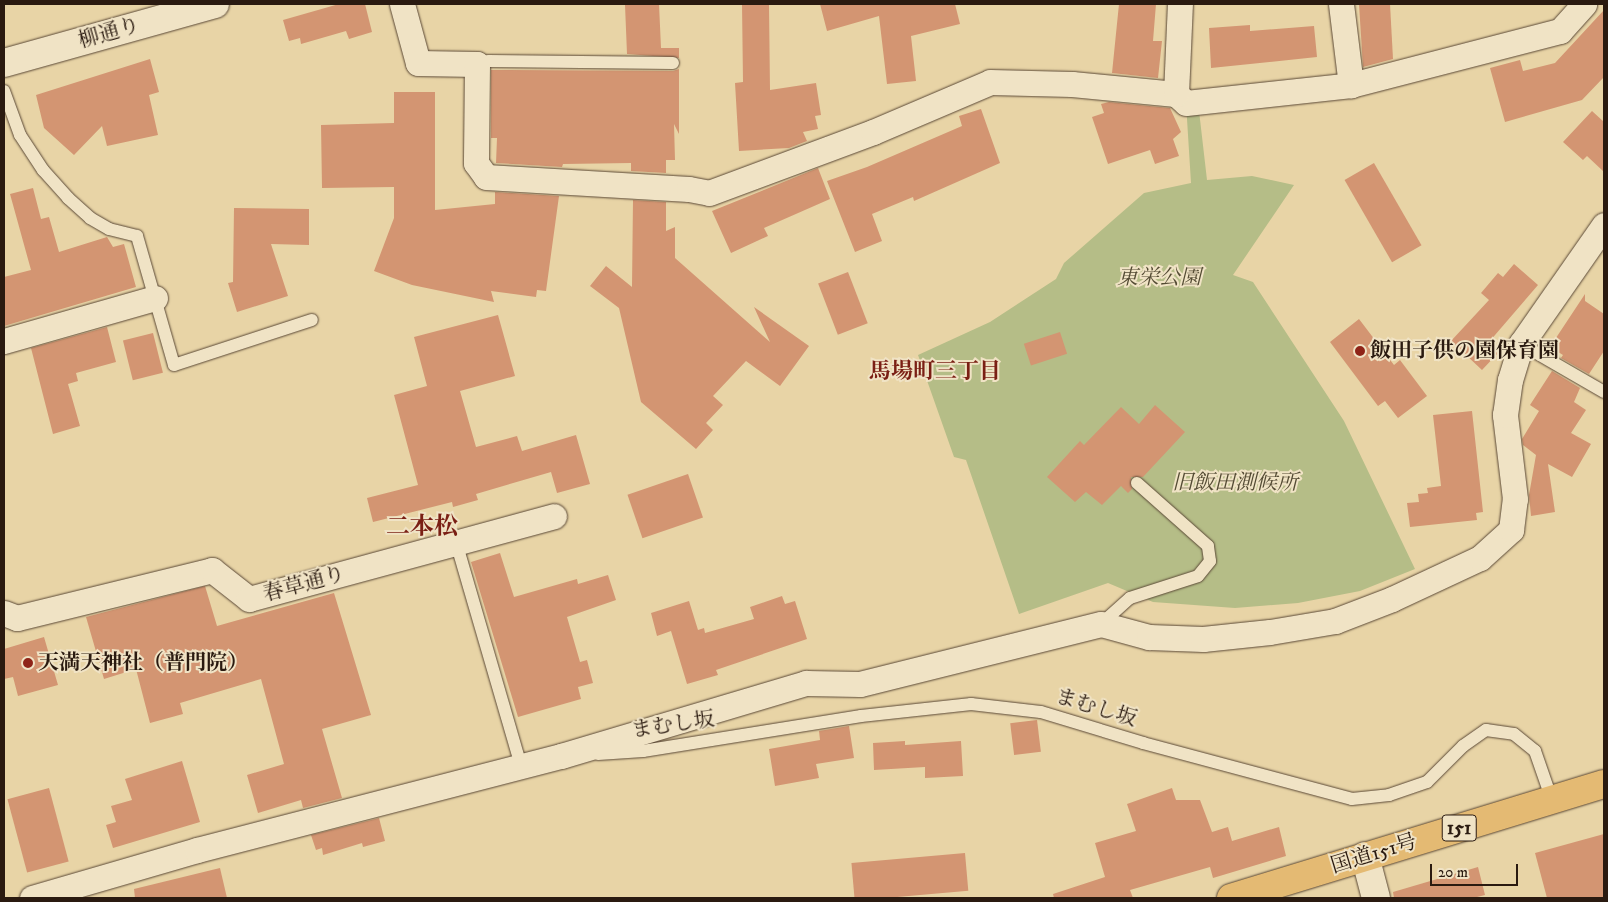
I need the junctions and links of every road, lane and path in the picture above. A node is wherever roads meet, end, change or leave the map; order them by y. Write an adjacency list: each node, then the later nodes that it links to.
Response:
1 (215, 4): 6 (street, 柳通り)
2 (402, 4): 8 (street)
3 (1180, 4): 11 (street)
4 (1341, 4): 9 (street)
5 (1584, 4): 9 (street)
6 (4, 63)
7 (673, 63): 8 (lane)
8 (477, 64): 11 (street)
9 (1351, 85): 11 (street)
10 (4, 91): 13 (lane)
11 (1176, 94)
12 (1604, 224): 16 (street)
13 (155, 298): 14 (lane); 15 (street)
14 (312, 320)
15 (4, 342)
16 (1521, 344): 17 (lane); 22 (street)
17 (1604, 392)
18 (1137, 483): 22 (lane)
19 (554, 516): 20 (street, 春草通り)
20 (456, 542): 21 (street, 春草通り); 24 (lane)
21 (4, 613)
22 (1101, 624): 23 (street)
23 (561, 756): 24 (street); 26 (lane, まむし坂)
24 (521, 766): 29 (street)
25 (1604, 784): 26 (highway, 国道151号 / 151)
26 (1552, 800): 27 (highway, 国道151号 / 151)
27 (1366, 856): 28 (highway, 国道151号 / 151); 31 (street)
28 (1271, 893): 30 (highway, 国道151号 / 151)
29 (32, 898)
30 (1231, 898)
31 (1376, 898)

